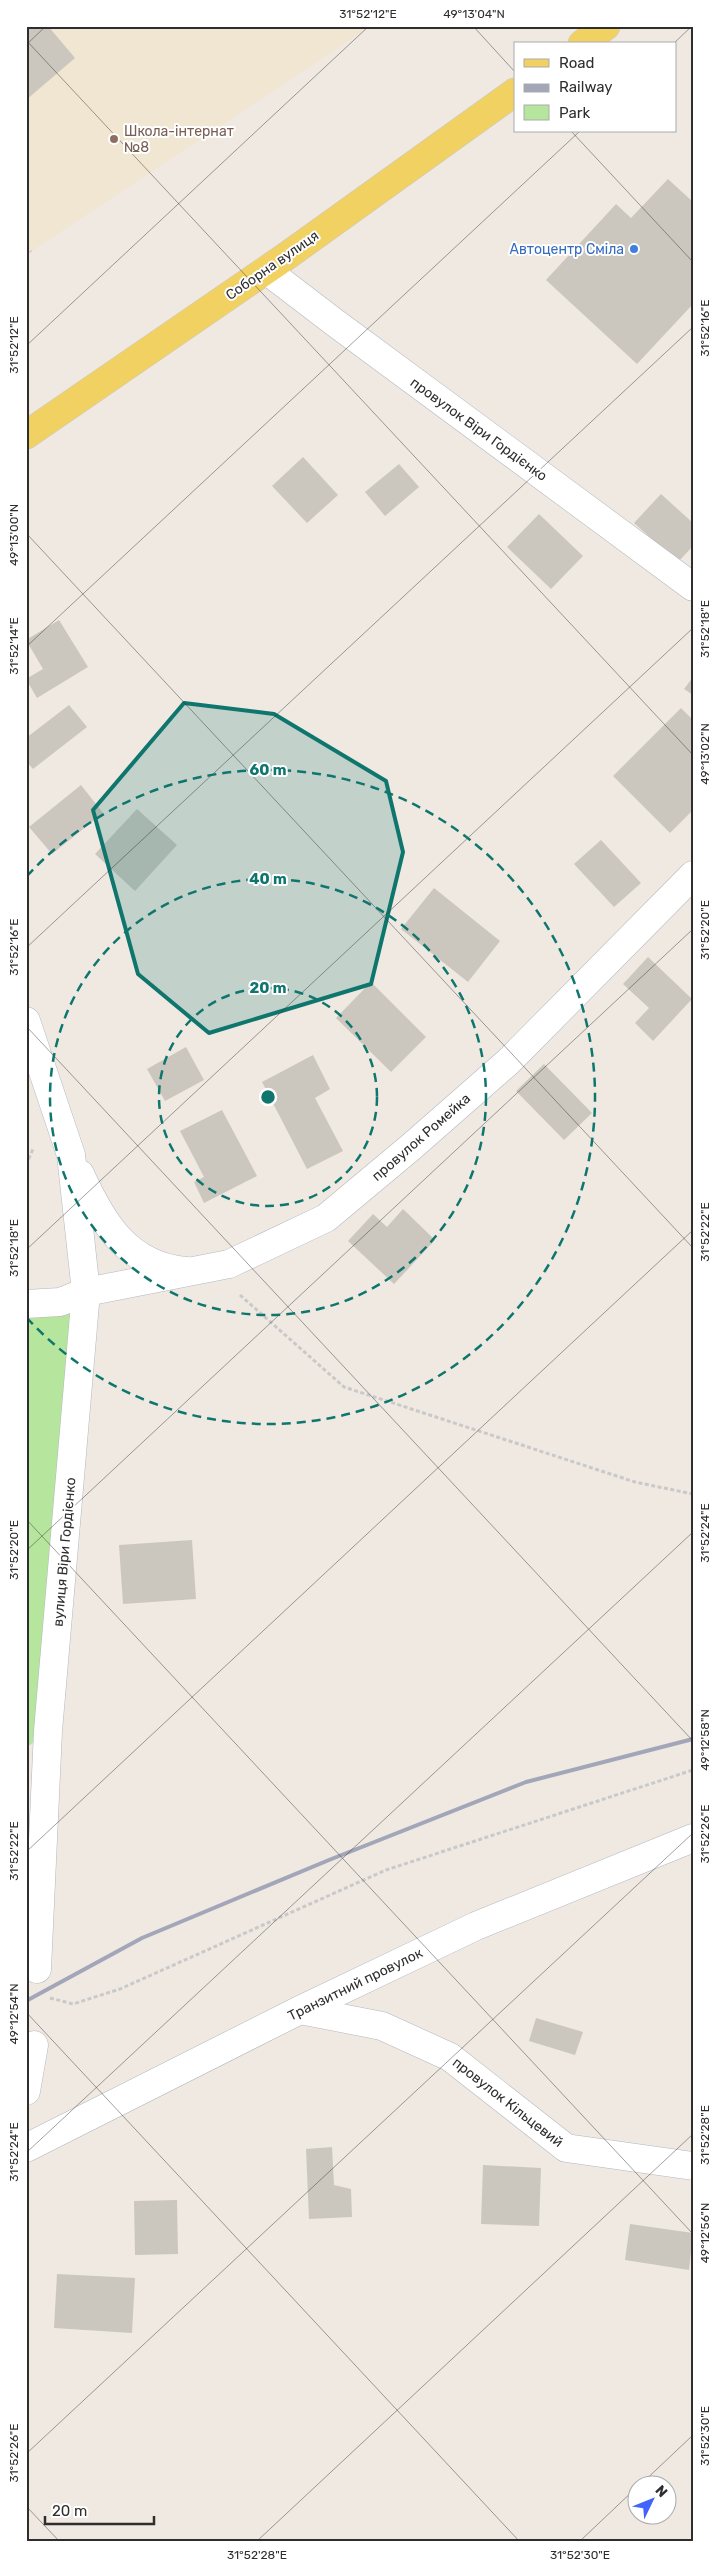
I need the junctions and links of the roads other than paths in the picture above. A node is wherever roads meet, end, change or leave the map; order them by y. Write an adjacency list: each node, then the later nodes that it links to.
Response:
1 (606, 26): 2 (main road)
2 (585, 42)
3 (514, 93): 4 (main road, Соборна вулиця)
4 (266, 270): 5 (main road, Соборна вулиця); 6 (street, провулок Віри Гордієнко)
5 (26, 435)
6 (693, 587)
7 (693, 875): 10 (street, провулок Ромейка)
8 (26, 1021): 9 (street, вулиця Віри Гордієнко)
9 (71, 1155): 10 (street); 11 (street, вулиця Віри Гордієнко)
10 (201, 1270): 11 (street, провулок Ромейка)
11 (86, 1292): 12 (street, провулок Ромейка); 13 (street, вулиця Віри Гордієнко)
12 (26, 1304)
13 (48, 1731): 14 (street); 16 (street, вулиця Віри Гордієнко)
14 (26, 1748)
15 (693, 1838): 17 (street, Транзитний провулок)
16 (37, 1982)
17 (300, 2010): 20 (street, Транзитний провулок); 21 (street, провулок Кільцевий)
18 (34, 2045): 19 (street)
19 (26, 2091)
20 (26, 2148)
21 (693, 2166)

